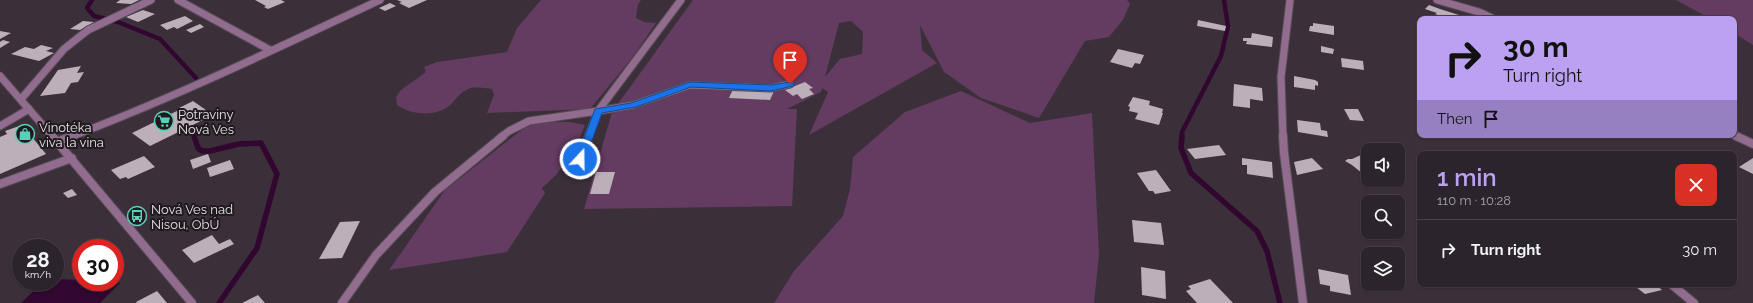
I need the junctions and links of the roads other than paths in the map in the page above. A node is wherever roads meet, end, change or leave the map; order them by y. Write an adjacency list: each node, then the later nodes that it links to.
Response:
1 (151, 0): 11 (street)
2 (178, 0): 8 (street)
3 (380, 0): 8 (street)
4 (681, 0): 13 (street)
5 (1290, 0): 24 (street)
6 (1437, 0): 7 (street)
7 (1488, 16)
8 (270, 50): 16 (street)
9 (0, 76): 11 (street)
10 (790, 84): 13 (street)
11 (22, 98): 12 (street)
12 (29, 109): 14 (street); 16 (street)
13 (598, 111): 19 (street); 23 (street)
14 (0, 126)
15 (1737, 136): 17 (street)
16 (56, 142): 18 (street)
17 (1753, 144)
18 (72, 158): 20 (street); 22 (street)
19 (580, 159)
20 (0, 184)
21 (1675, 287): 25 (street)
22 (192, 303)
23 (342, 303)
24 (1303, 303)
25 (1694, 303)

